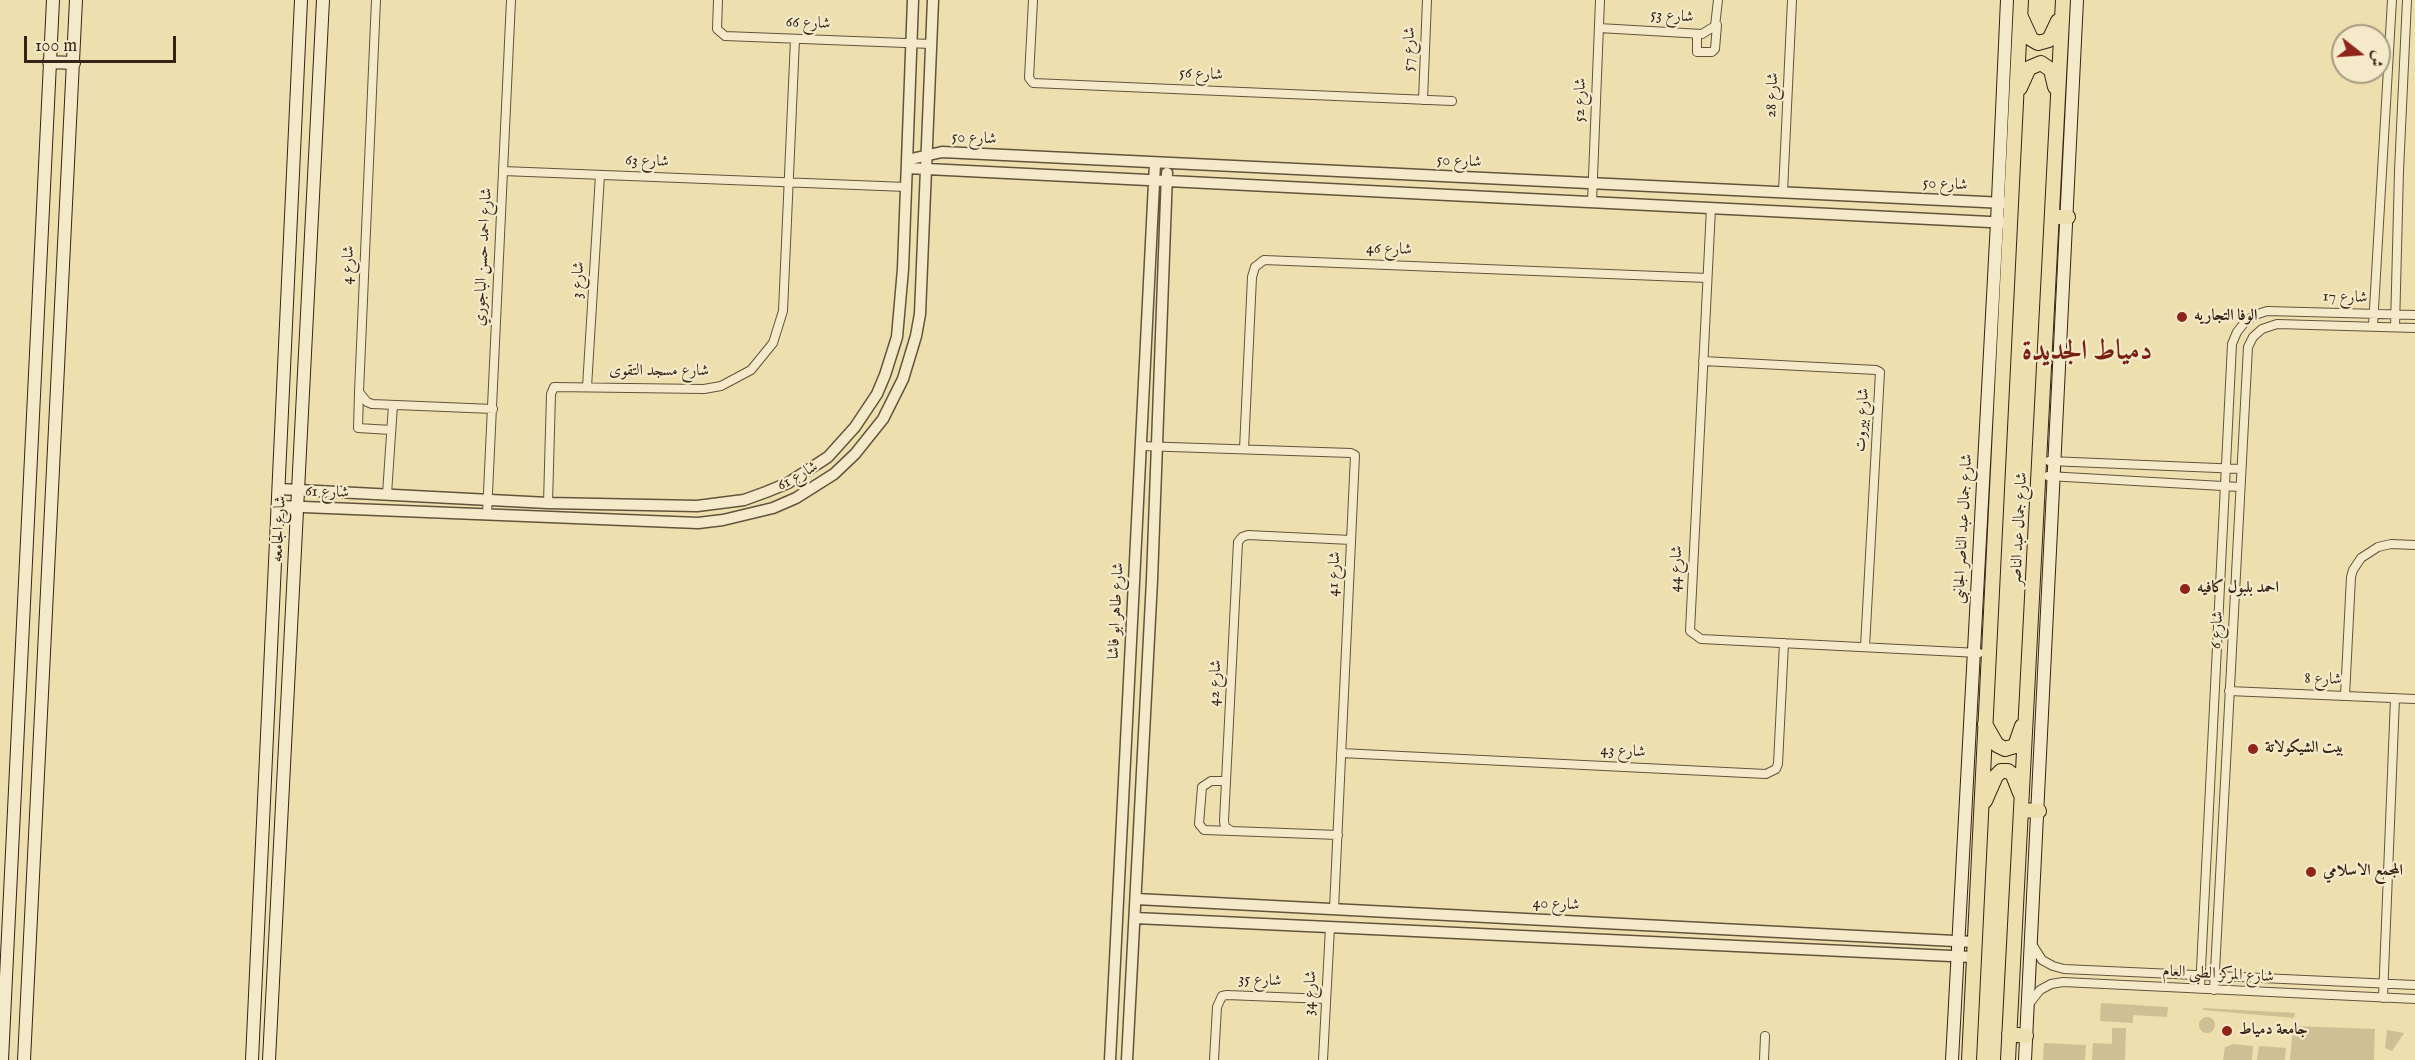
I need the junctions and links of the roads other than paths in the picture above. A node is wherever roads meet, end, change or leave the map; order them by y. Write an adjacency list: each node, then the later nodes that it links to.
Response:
1 (53, 0): 28 (main road)
2 (76, 0): 29 (main road)
3 (301, 0): 81 (main road, شارع الجامعه)
4 (323, 0): 82 (main road, شارع الجامعه)
5 (376, 0): 64 (street, شارع 4)
6 (511, 0): 39 (street, شارع احمد حسن الباجوري)
7 (718, 0): 25 (street, شارع 66)
8 (913, 0): 26 (street, شارع 61)
9 (933, 0): 27 (street, شارع 61)
10 (1033, 0): 32 (street, شارع 56)
11 (1427, 0): 32 (street, شارع 57)
12 (1600, 0): 23 (street, شارع 52)
13 (1718, 0): 22 (street, شارع 53)
14 (1792, 0): 46 (street, شارع 28)
15 (2007, 0): 48 (main road)
16 (2020, 0): 21 (main road, شارع جمال عبد الناصر)
17 (2077, 0): 51 (main road)
18 (2392, 0): 55 (street)
19 (2407, 0): 56 (street)
20 (2063, 4): 21 (main road); 31 (main road, شارع جمال عبد الناصر)
21 (2020, 15): 30 (main road, شارع جمال عبد الناصر)
22 (1717, 21): 24 (street, شارع 53); 24 (street)
23 (1599, 28): 24 (street, شارع 53); 44 (street, شارع 52)
24 (1697, 34)
25 (795, 39): 26 (street, شارع 66); 43 (street, شارع مسجد التقوى)
26 (910, 43): 27 (street, شارع 66); 36 (street, شارع 61)
27 (931, 44): 34 (street, شارع 61)
28 (49, 62): 29 (main road); 90 (main road)
29 (74, 63): 91 (main road)
30 (2017, 95): 31 (main road); 48 (main road, شارع جمال عبد الناصر)
31 (2058, 98): 50 (main road, شارع جمال عبد الناصر)
32 (1423, 100): 33 (street, شارع 56)
33 (1452, 101)
34 (927, 155): 35 (street, شارع 50); 36 (street, شارع 50); 38 (street, شارع 61)
35 (1155, 163): 37 (street, شارع 50); 41 (street, شارع طاهر ابو فاشا)
36 (907, 164): 38 (street, شارع 50); 45 (street, شارع 61)
37 (1167, 164): 42 (street, شارع طاهر ابو فاشا); 44 (street, شارع 50)
38 (927, 169): 41 (street, شارع 50); 92 (street, شارع 61)
39 (503, 171): 40 (street, شارع 63); 66 (street, شارع احمد حسن الباجوري)
40 (600, 175): 43 (street, شارع 63); 63 (street, شارع 3)
41 (1154, 180): 42 (street, شارع 50); 68 (street, شارع طاهر ابو فاشا)
42 (1167, 180): 47 (street, شارع 50); 69 (street, شارع طاهر ابو فاشا)
43 (790, 182): 45 (street, شارع 63); 63 (street, شارع مسجد التقوى)
44 (1593, 183): 46 (street, شارع 50); 47 (street, شارع 52)
45 (906, 187): 88 (street, شارع 61)
46 (1783, 192): 48 (street, شارع 50)
47 (1592, 202): 49 (street, شارع 50)
48 (2005, 203): 52 (main road, شارع جمال عبد الناصر)
49 (1711, 208): 52 (street, شارع 50); 53 (street, شارع 44)
50 (2052, 217): 51 (main road); 71 (main road, شارع جمال عبد الناصر)
51 (2068, 217): 72 (main road)
52 (2004, 222): 99 (main road, شارع جمال عبد الناصر)
53 (1707, 278): 62 (street, شارع 44); 70 (street, شارع 46)
54 (2274, 310): 55 (street, شارع 17); 74 (street, شارع 6)
55 (2373, 313): 56 (street, شارع 17); 59 (street)
56 (2395, 314): 57 (street, شارع 17); 60 (street)
57 (2415, 315)
58 (2312, 324): 59 (street, شارع 17); 75 (street, شارع 6)
59 (2373, 326): 60 (street, شارع 17)
60 (2395, 327): 61 (street, شارع 17)
61 (2415, 328)
62 (1703, 361): 97 (street, شارع 44); 98 (street, شارع بيروت)
63 (587, 387): 85 (street, شارع مسجد التقوى)
64 (359, 392): 65 (street); 67 (street, شارع 4)
65 (393, 405): 66 (street); 67 (street)
66 (493, 409): 84 (street, شارع احمد حسن الباجوري)
67 (391, 430): 83 (street)
68 (1141, 446): 69 (street, شارع 41); 143 (street, شارع طاهر ابو فاشا)
69 (1157, 446): 70 (street, شارع 41); 115 (street, شارع طاهر ابو فاشا)
70 (1244, 449): 95 (street, شارع 41)
71 (2040, 460): 72 (street); 76 (main road, شارع جمال عبد الناصر)
72 (2055, 461): 73 (street); 77 (main road)
73 (2208, 468): 74 (street); 78 (street)
74 (2225, 468): 75 (street); 79 (street, شارع 6)
75 (2241, 469): 80 (street, شارع 6)
76 (2039, 475): 77 (street); 104 (main road, شارع جمال عبد الناصر)
77 (2054, 476): 78 (street); 112 (main road)
78 (2207, 485): 79 (street)
79 (2224, 486): 80 (street); 106 (street, شارع 6)
80 (2240, 487): 100 (street, شارع 6)
81 (279, 489): 82 (street, شارع 61); 86 (main road, شارع الجامعه)
82 (298, 489): 83 (street, شارع 61); 87 (main road, شارع الجامعه)
83 (387, 494): 84 (street, شارع 61)
84 (488, 499): 85 (street, شارع 61); 89 (street, شارع احمد حسن الباجوري)
85 (548, 502): 88 (street, شارع 61)
86 (279, 506): 87 (street, شارع 61); 126 (main road, شارع الجامعه)
87 (297, 506): 89 (street, شارع 61); 127 (main road, شارع الجامعه)
88 (674, 507): 92 (street)
89 (487, 514): 92 (street, شارع 61)
90 (29, 519): 91 (main road); 93 (main road)
91 (50, 520): 94 (main road)
92 (675, 522)
93 (28, 538): 94 (main road); 139 (main road)
94 (48, 540): 140 (main road)
95 (1351, 540): 108 (street, شارع 41); 109 (street, شارع 42)
96 (2415, 545): 101 (street)
97 (1784, 643): 98 (street, شارع 44); 108 (street, شارع 43)
98 (1865, 647): 99 (street, شارع 44)
99 (1981, 653): 105 (main road, شارع جمال عبد الناصر); 119 (main road)
100 (2229, 691): 101 (street, شارع 8); 107 (street, شارع 6)
101 (2345, 696): 102 (street, شارع 8)
102 (2395, 698): 103 (street, شارع 8); 128 (street)
103 (2415, 699)
104 (2027, 707): 105 (main road); 110 (main road, شارع جمال عبد الناصر)
105 (1984, 722): 111 (main road, شارع جمال عبد الناصر)
106 (2212, 742): 107 (street); 124 (street, شارع 6)
107 (2227, 742): 125 (street, شارع 6)
108 (1341, 753): 114 (street, شارع 41)
109 (1226, 781): 113 (street, شارع 42); 113 (street)
110 (2022, 806): 111 (main road); 112 (main road); 136 (main road, شارع جمال عبد الناصر)
111 (1982, 809): 120 (main road, شارع جمال عبد الناصر)
112 (2039, 811): 121 (main road)
113 (1232, 831): 114 (street)
114 (1338, 835): 116 (street, شارع 41)
115 (1136, 899): 116 (street, شارع 40); 117 (street, شارع طاهر ابو فاشا)
116 (1334, 909): 119 (street, شارع 40)
117 (1135, 918): 118 (street, شارع 40); 144 (street, شارع طاهر ابو فاشا)
118 (1330, 927): 122 (street, شارع 40); 133 (street, شارع 34)
119 (1958, 942): 120 (street, شارع 40); 122 (main road)
120 (1974, 942): 123 (main road, شارع جمال عبد الناصر)
121 (2032, 944): 124 (street, شارع المركز الطبى العام); 135 (main road)
122 (1957, 957): 123 (street, شارع 40); 148 (main road)
123 (1973, 957): 149 (main road, شارع جمال عبد الناصر)
124 (2201, 976): 125 (street, شارع المركز الطبى العام); 130 (street, شارع 6)
125 (2215, 976): 128 (street, شارع المركز الطبى العام); 131 (street, شارع 6)
126 (256, 982): 127 (main road); 141 (main road, شارع الجامعه)
127 (273, 983): 142 (main road, شارع الجامعه)
128 (2383, 984): 129 (street, شارع المركز الطبى العام); 132 (street)
129 (2415, 985)
130 (2200, 989): 131 (street, شارع المركز الطبى العام); 135 (street, شارع المركز الطبى العام)
131 (2214, 990): 132 (street, شارع المركز الطبى العام)
132 (2383, 998): 134 (street, شارع المركز الطبى العام)
133 (1326, 999): 145 (street, شارع 35); 146 (street, شارع 34)
134 (2415, 999)
135 (2028, 1004): 138 (main road)
136 (2009, 1034): 138 (main road); 150 (main road, شارع جمال عبد الناصر)
137 (1766, 1036): 147 (street)
138 (2026, 1036): 151 (main road)
139 (2, 1060)
140 (24, 1060)
141 (252, 1060)
142 (269, 1060)
143 (1110, 1060)
144 (1127, 1060)
145 (1214, 1060)
146 (1323, 1060)
147 (1764, 1060)
148 (1952, 1060)
149 (1969, 1060)
150 (2008, 1060)
151 (2025, 1060)

